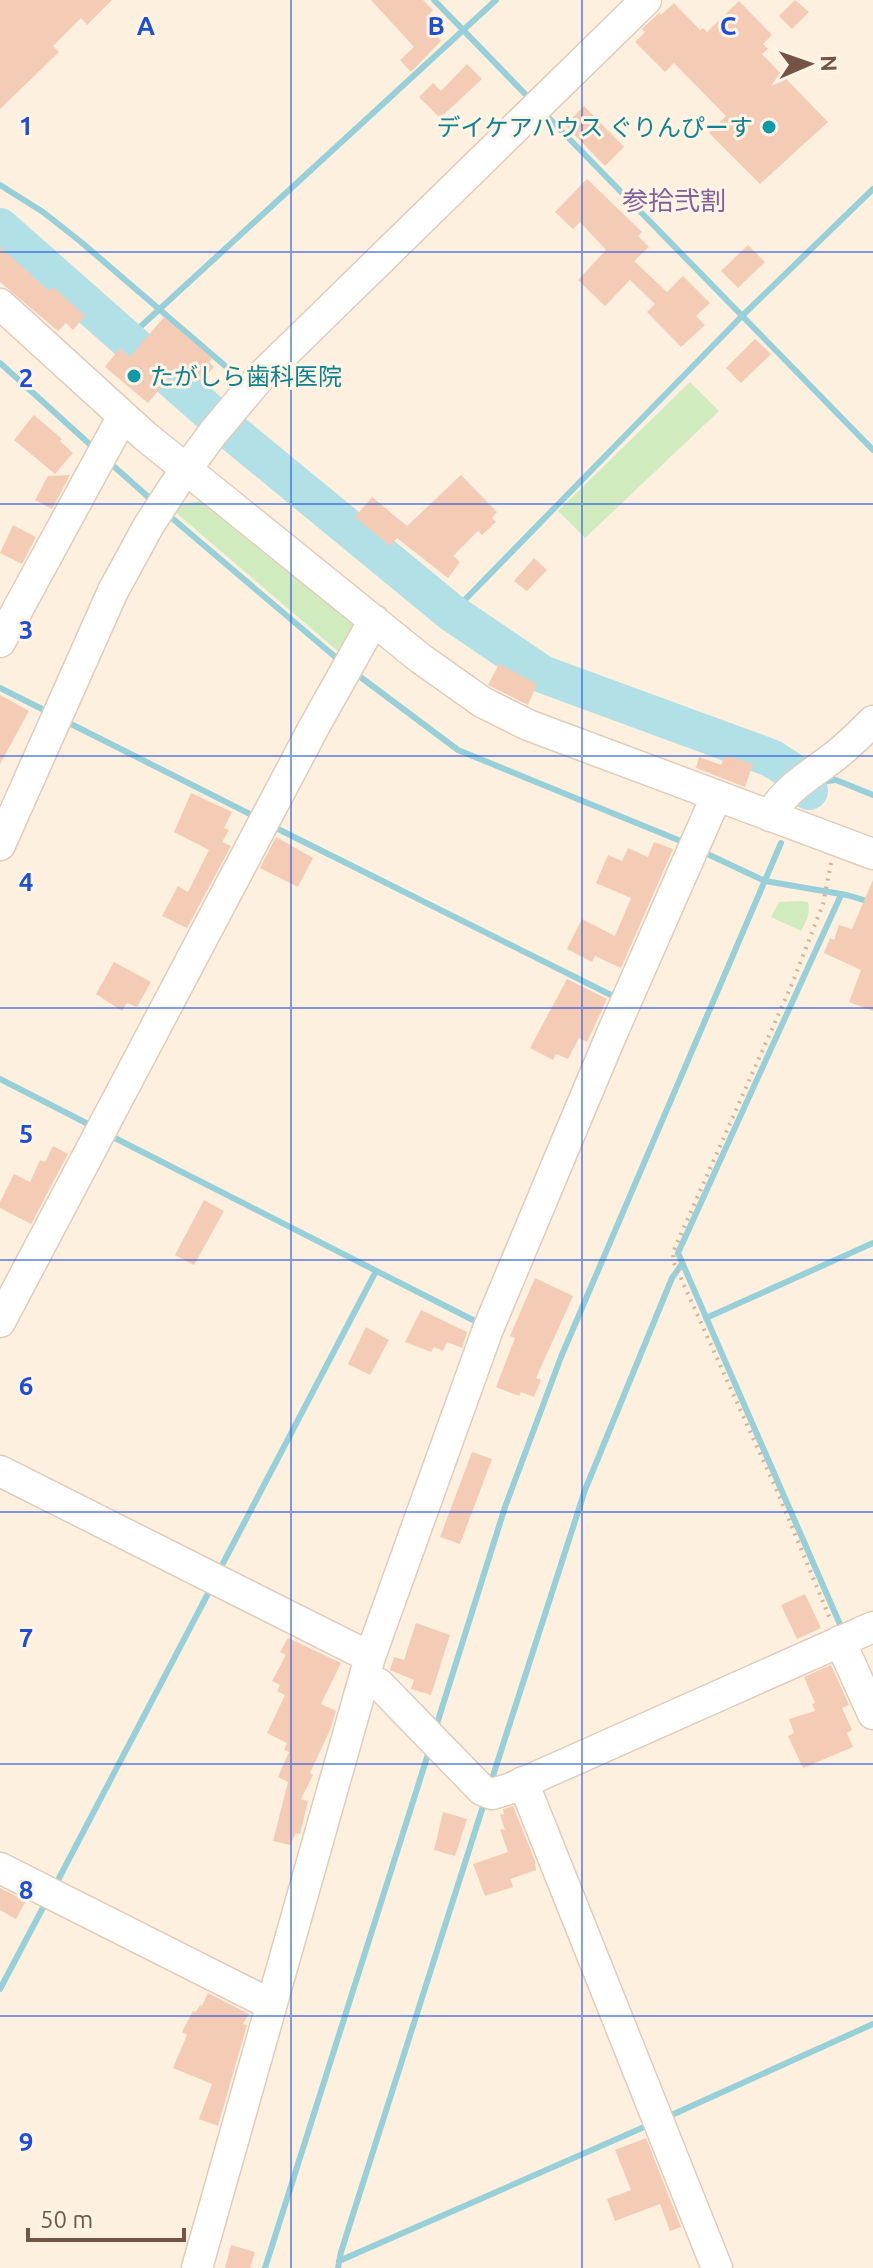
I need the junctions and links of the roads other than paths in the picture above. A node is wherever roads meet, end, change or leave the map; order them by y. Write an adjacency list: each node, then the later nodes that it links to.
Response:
1 (646, 0): 4 (street)
2 (0, 304): 3 (street)
3 (123, 416): 4 (street); 6 (street)
4 (186, 469): 5 (street); 10 (street)
5 (374, 620): 8 (street); 12 (street)
6 (0, 642)
7 (873, 721): 9 (street)
8 (716, 797): 9 (street); 15 (street)
9 (770, 816): 11 (street)
10 (0, 845)
11 (873, 854)
12 (0, 1322)
13 (0, 1471): 15 (street)
14 (852, 1636): 16 (street); 17 (street)
15 (367, 1668): 17 (street); 19 (street)
16 (873, 1714)
17 (523, 1782): 21 (street)
18 (0, 1868): 19 (street)
19 (270, 2004): 20 (street)
20 (197, 2268)
21 (717, 2268)

